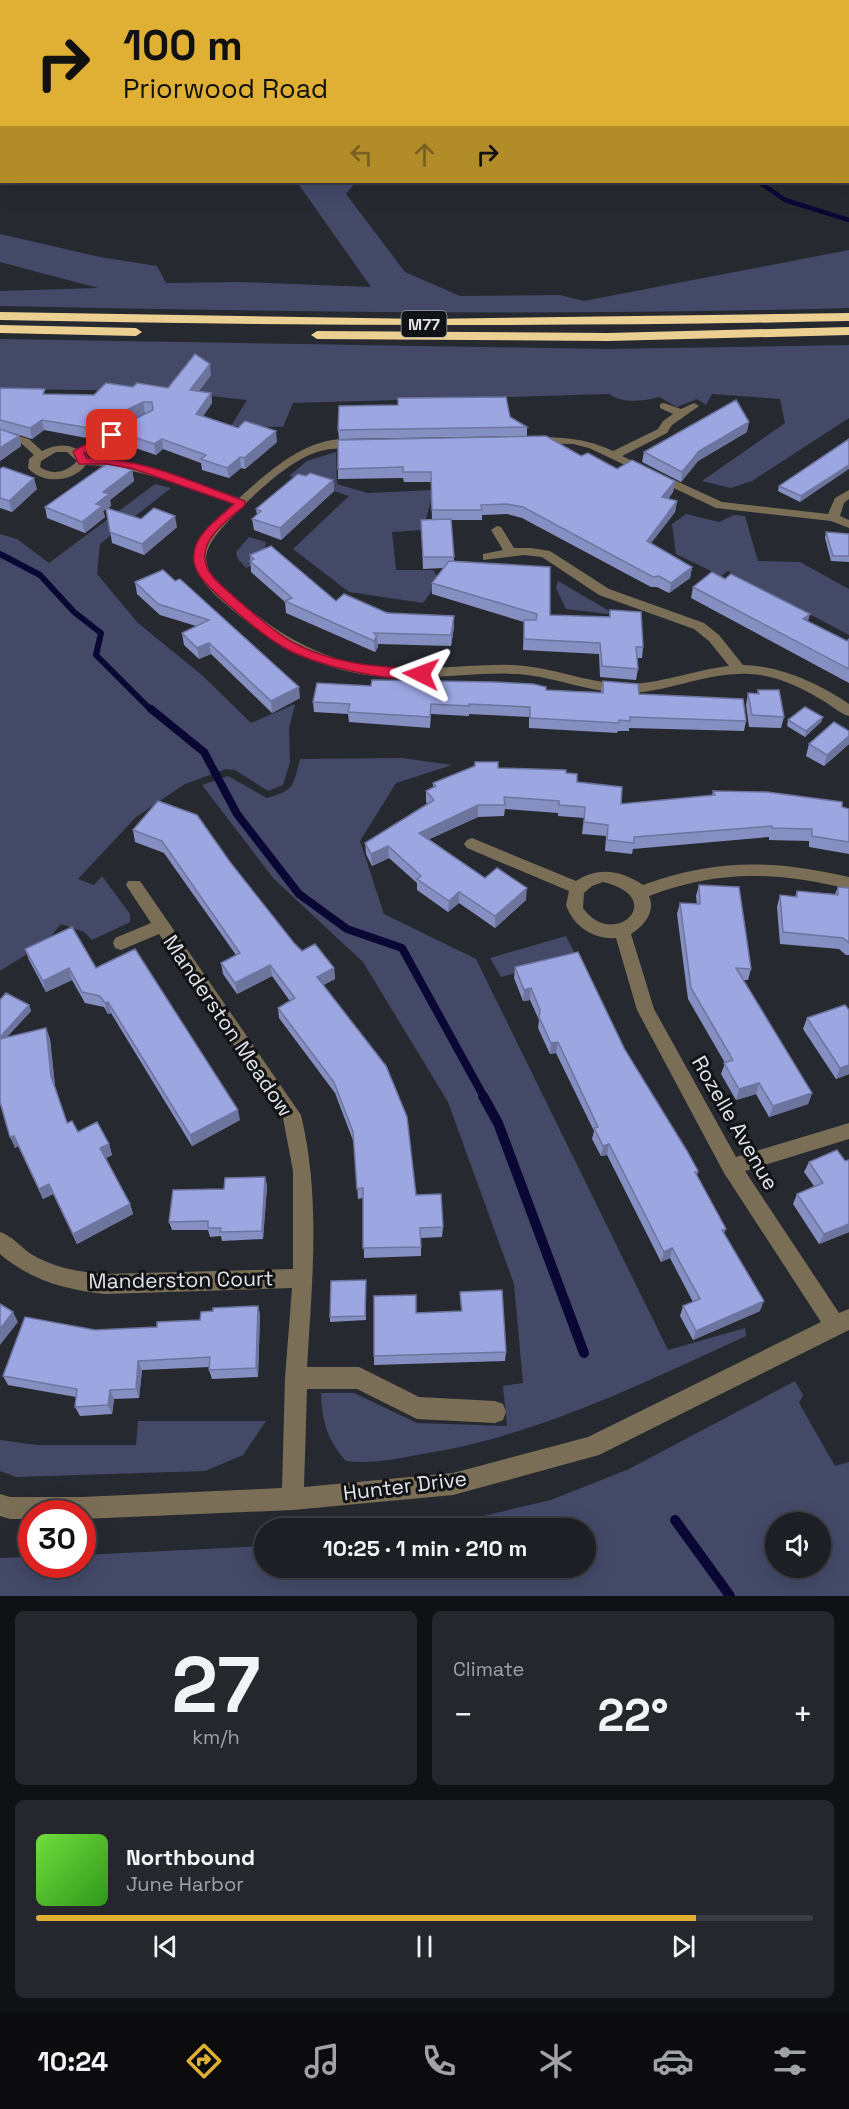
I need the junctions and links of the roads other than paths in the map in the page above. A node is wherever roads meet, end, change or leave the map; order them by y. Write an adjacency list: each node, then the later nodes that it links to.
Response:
1 (0, 316): 2 (highway, M77)
2 (849, 317)
3 (0, 329): 5 (highway)
4 (849, 331): 6 (highway, M77)
5 (252, 334)
6 (298, 335)
7 (664, 406): 9 (street)
8 (694, 406): 9 (street)
9 (682, 414): 15 (street)
10 (139, 422): 16 (street)
11 (0, 434): 14 (street)
12 (519, 440): 15 (street)
13 (370, 443): 18 (street)
14 (40, 454): 16 (street); 16 (street)
15 (615, 455): 19 (street)
16 (81, 457): 18 (street)
17 (849, 494): 19 (street)
18 (242, 503): 24 (street)
19 (833, 518): 20 (street)
20 (849, 524)
21 (497, 530): 22 (street)
22 (510, 551): 23 (street); 24 (street)
23 (487, 557)
24 (739, 669): 25 (street)
25 (849, 711)
26 (472, 844): 29 (street)
27 (849, 884): 30 (street)
28 (134, 885): 31 (street, Manderston Meadow)
29 (578, 888): 30 (street); 32 (street)
30 (640, 893): 32 (street)
31 (160, 926): 33 (street, Manderston Meadow); 37 (street, Manderston Meadow)
32 (622, 931): 35 (street, Rozelle Avenue)
33 (121, 944)
34 (849, 1131): 35 (street)
35 (731, 1167): 38 (street, Rozelle Avenue)
36 (0, 1241): 37 (street, Manderston Court)
37 (302, 1278): 39 (street, Manderston Meadow)
38 (842, 1322): 41 (street, Hunter Drive)
39 (296, 1378): 40 (street); 41 (street, Manderston Meadow)
40 (495, 1412)
41 (293, 1499): 42 (street, Hunter Drive)
42 (0, 1505)

